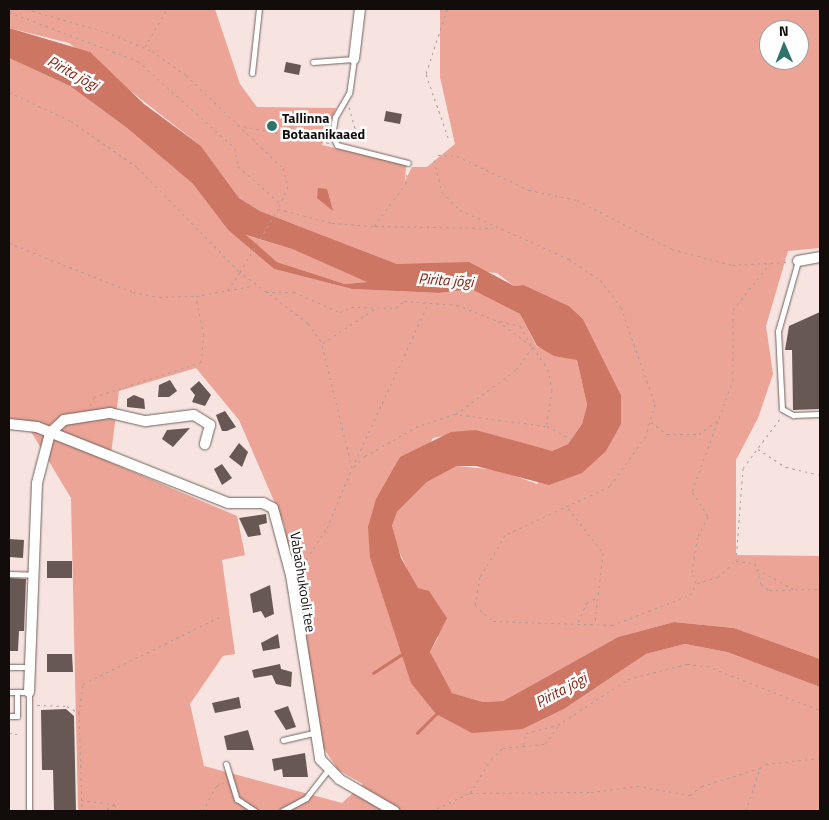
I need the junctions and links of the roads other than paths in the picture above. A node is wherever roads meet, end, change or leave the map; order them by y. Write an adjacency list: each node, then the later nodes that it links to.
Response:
1 (259, 9): 5 (lane)
2 (360, 9): 3 (street)
3 (354, 59): 4 (lane); 6 (lane)
4 (313, 62)
5 (252, 73)
6 (408, 163)
7 (820, 257): 8 (street)
8 (798, 262): 9 (lane)
9 (820, 414)
10 (9, 424): 11 (street, Vabaõhukooli tee)
11 (50, 433): 12 (street); 14 (street); 21 (street, Vabaõhukooli tee)
12 (205, 444)
13 (9, 574): 14 (lane)
14 (34, 575): 16 (street)
15 (9, 667): 16 (lane)
16 (30, 667): 19 (street)
17 (9, 692): 18 (lane)
18 (17, 692): 19 (lane); 20 (lane)
19 (29, 692): 25 (lane)
20 (9, 716)
21 (313, 733): 22 (lane); 24 (street, Vabaõhukooli tee)
22 (283, 740)
23 (226, 764): 26 (lane)
24 (328, 770): 27 (lane); 28 (street)
25 (29, 811)
26 (255, 811)
27 (282, 811)
28 (394, 811)

